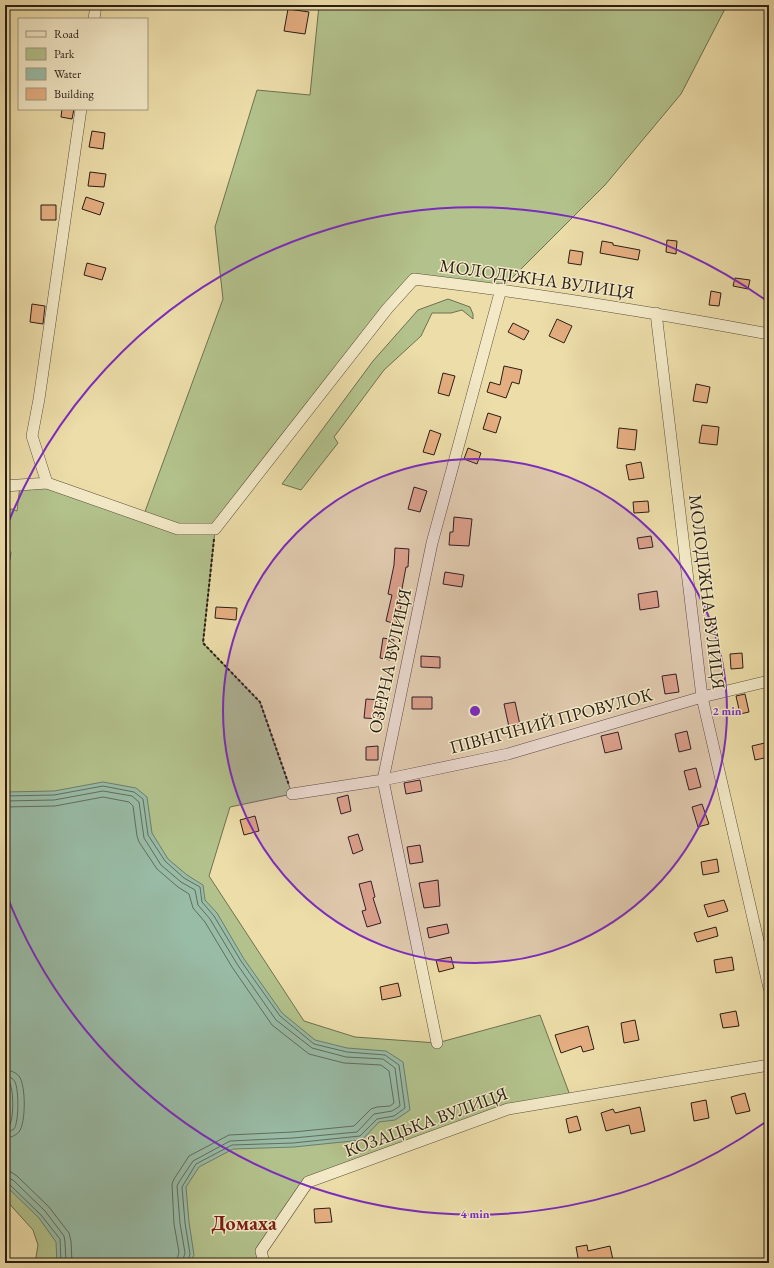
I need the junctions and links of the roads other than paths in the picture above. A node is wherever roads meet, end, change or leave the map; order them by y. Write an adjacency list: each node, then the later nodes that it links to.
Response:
1 (96, 5): 2 (street)
2 (94, 18)
3 (81, 110): 7 (street)
4 (501, 289): 5 (street, МОЛОДІЖНА ВУЛИЦЯ); 7 (street, МОЛОДІЖНА ВУЛИЦЯ); 11 (street, ОЗЕРНА ВУЛИЦЯ)
5 (656, 313): 6 (street, МОЛОДІЖНА ВУЛИЦЯ); 10 (street, МОЛОДІЖНА ВУЛИЦЯ)
6 (769, 334)
7 (47, 483): 8 (street)
8 (5, 486)
9 (769, 681): 10 (street, ПІВНІЧНИЙ ПРОВУЛОК)
10 (702, 697): 11 (street, ПІВНІЧНИЙ ПРОВУЛОК); 13 (street, МОЛОДІЖНА ВУЛИЦЯ)
11 (383, 780): 12 (street, ПІВНІЧНИЙ ПРОВУЛОК); 14 (street, ОЗЕРНА ВУЛИЦЯ)
12 (292, 794)
13 (769, 988)
14 (437, 1043)
15 (769, 1065): 16 (street, КОЗАЦЬКА ВУЛИЦЯ)
16 (264, 1263)

